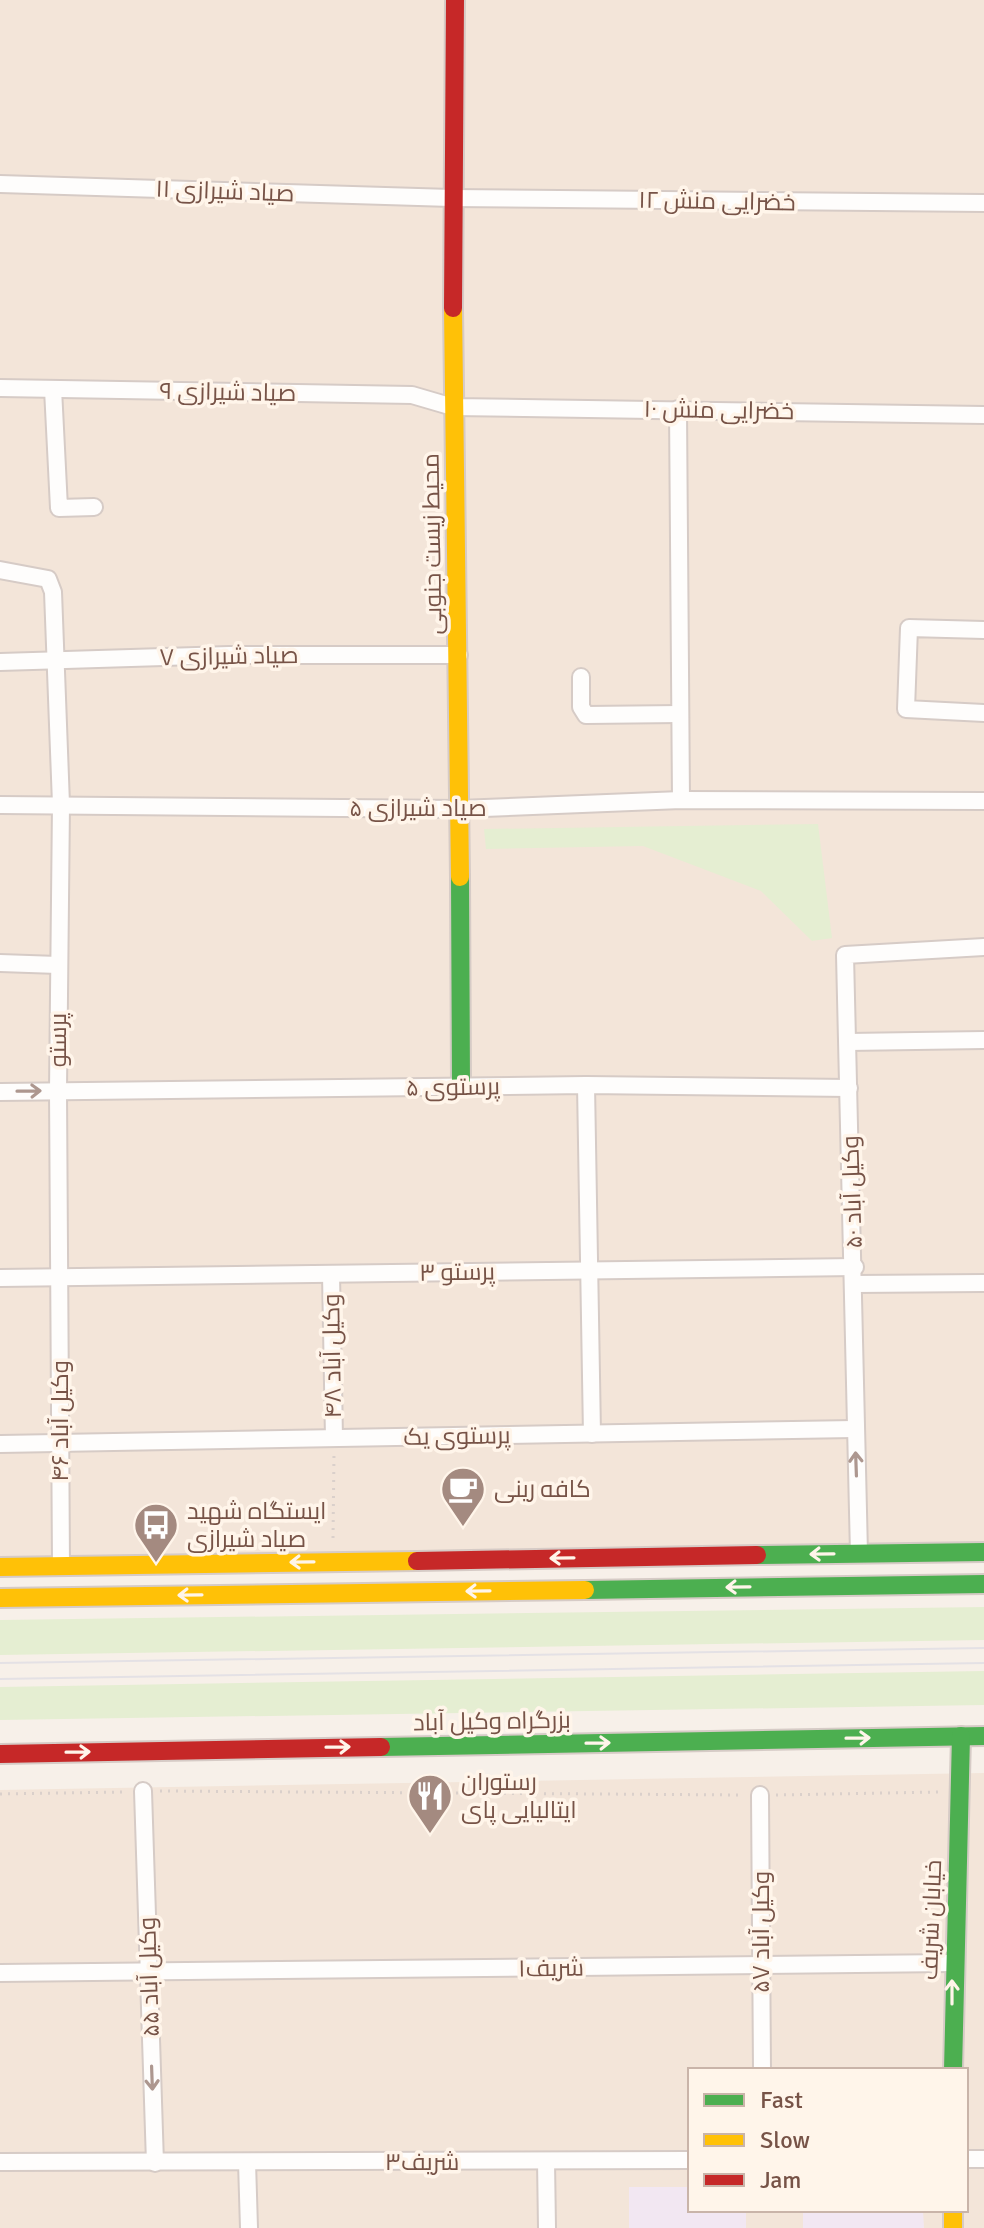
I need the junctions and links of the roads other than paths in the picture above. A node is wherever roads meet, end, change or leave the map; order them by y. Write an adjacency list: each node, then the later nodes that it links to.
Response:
1 (455, 0): 3 (main road, محیط زیست جنوبی)
2 (0, 184): 3 (street, صیاد شیرازی ۱۱)
3 (451, 198): 4 (street, خضرایی منش ۱۲); 7 (main road, محیط زیست جنوبی)
4 (984, 203)
5 (0, 388): 6 (street, صیاد شیرازی ۹)
6 (53, 389): 7 (street, صیاد شیرازی ۹); 10 (street)
7 (453, 407): 8 (street, خضرایی منش ۱۰); 13 (main road, محیط زیست جنوبی)
8 (678, 409): 9 (street, خضرایی منش ۱۰); 18 (street)
9 (984, 415)
10 (94, 507)
11 (0, 570): 15 (street, پرستو)
12 (984, 630): 17 (street)
13 (459, 655): 15 (street, صیاد شیرازی ۷); 23 (main road, محیط زیست جنوبی)
14 (0, 662): 15 (street, صیاد شیرازی ۷)
15 (54, 663): 21 (street, پرستو)
16 (581, 677): 18 (street)
17 (984, 713)
18 (680, 714): 19 (street)
19 (681, 800): 20 (street, صیاد شیرازی ۵); 23 (street, صیاد شیرازی ۵)
20 (984, 801)
21 (61, 804): 22 (street, صیاد شیرازی ۵); 23 (street, صیاد شیرازی ۵); 26 (street, پرستو)
22 (0, 805)
23 (459, 809): 30 (main road, محیط زیست جنوبی)
24 (984, 947): 28 (street, ۵۰ وکیل آباد)
25 (0, 963): 26 (street)
26 (58, 965): 32 (street, پرستو)
27 (984, 1040): 28 (street)
28 (848, 1042): 31 (street, ۵۰ وکیل آباد)
29 (586, 1085): 30 (street, پرستوی ۵); 31 (street, پرستوی ۵); 34 (street)
30 (461, 1087): 32 (street, پرستوی ۵)
31 (849, 1088): 37 (street, ۵۰ وکیل آباد)
32 (58, 1091): 33 (street, پرستوی ۵, one-way to 32); 36 (street, پرستو)
33 (0, 1092)
34 (589, 1270): 35 (street, پرستو ۳); 37 (street, پرستو ۳); 41 (street)
35 (331, 1274): 36 (street, پرستو ۳); 42 (street, ۴۸ وکیل آباد)
36 (59, 1276): 38 (street, پرستو ۳); 43 (street, ۴۶ وکیل آباد)
37 (855, 1276): 39 (street, پرستو ۳); 40 (street, ۵۰ وکیل آباد)
38 (0, 1278)
39 (984, 1283)
40 (854, 1429): 41 (street, پرستوی یک); 47 (street, ۵۰ وکیل آباد, one-way to 40)
41 (592, 1434): 42 (street, پرستوی یک)
42 (334, 1438): 43 (street, پرستوی یک)
43 (60, 1442): 44 (street, پرستوی یک); 48 (street, ۴۶ وکیل آباد)
44 (0, 1444)
45 (984, 1552): 46 (main road)
46 (914, 1553): 47 (main road); 50 (main road)
47 (859, 1554): 48 (main road, one-way to 48)
48 (61, 1566): 49 (main road)
49 (0, 1567)
50 (978, 1584): 51 (main road, one-way to 51)
51 (0, 1598)
52 (961, 1736): 53 (main road, بزرگراه وکیل آباد); 54 (main road, بزرگراه وکیل آباد, one-way to 52); 57 (main road, خیابان شریف)
53 (984, 1736)
54 (0, 1754)
55 (143, 1791): 59 (street, ۵۵ وکیل آباد)
56 (760, 1795): 58 (street, ۵۷ وکیل آباد)
57 (952, 1963): 58 (street, شریف١); 62 (main road, خیابان شریف, one-way to 57)
58 (760, 1965): 59 (street, شریف١); 61 (street, ۵۷ وکیل آباد)
59 (150, 1972): 60 (street, شریف١); 67 (street, ۵۵ وکیل آباد, one-way to 67)
60 (0, 1973)
61 (762, 2068)
62 (953, 2068)
63 (688, 2160): 64 (street, شریف٣)
64 (546, 2161): 66 (street, شریف٣); 69 (street)
65 (0, 2162): 67 (street, شریف٣)
66 (247, 2162): 67 (street, شریف٣); 68 (street)
67 (155, 2163)
68 (249, 2228)
69 (547, 2228)

